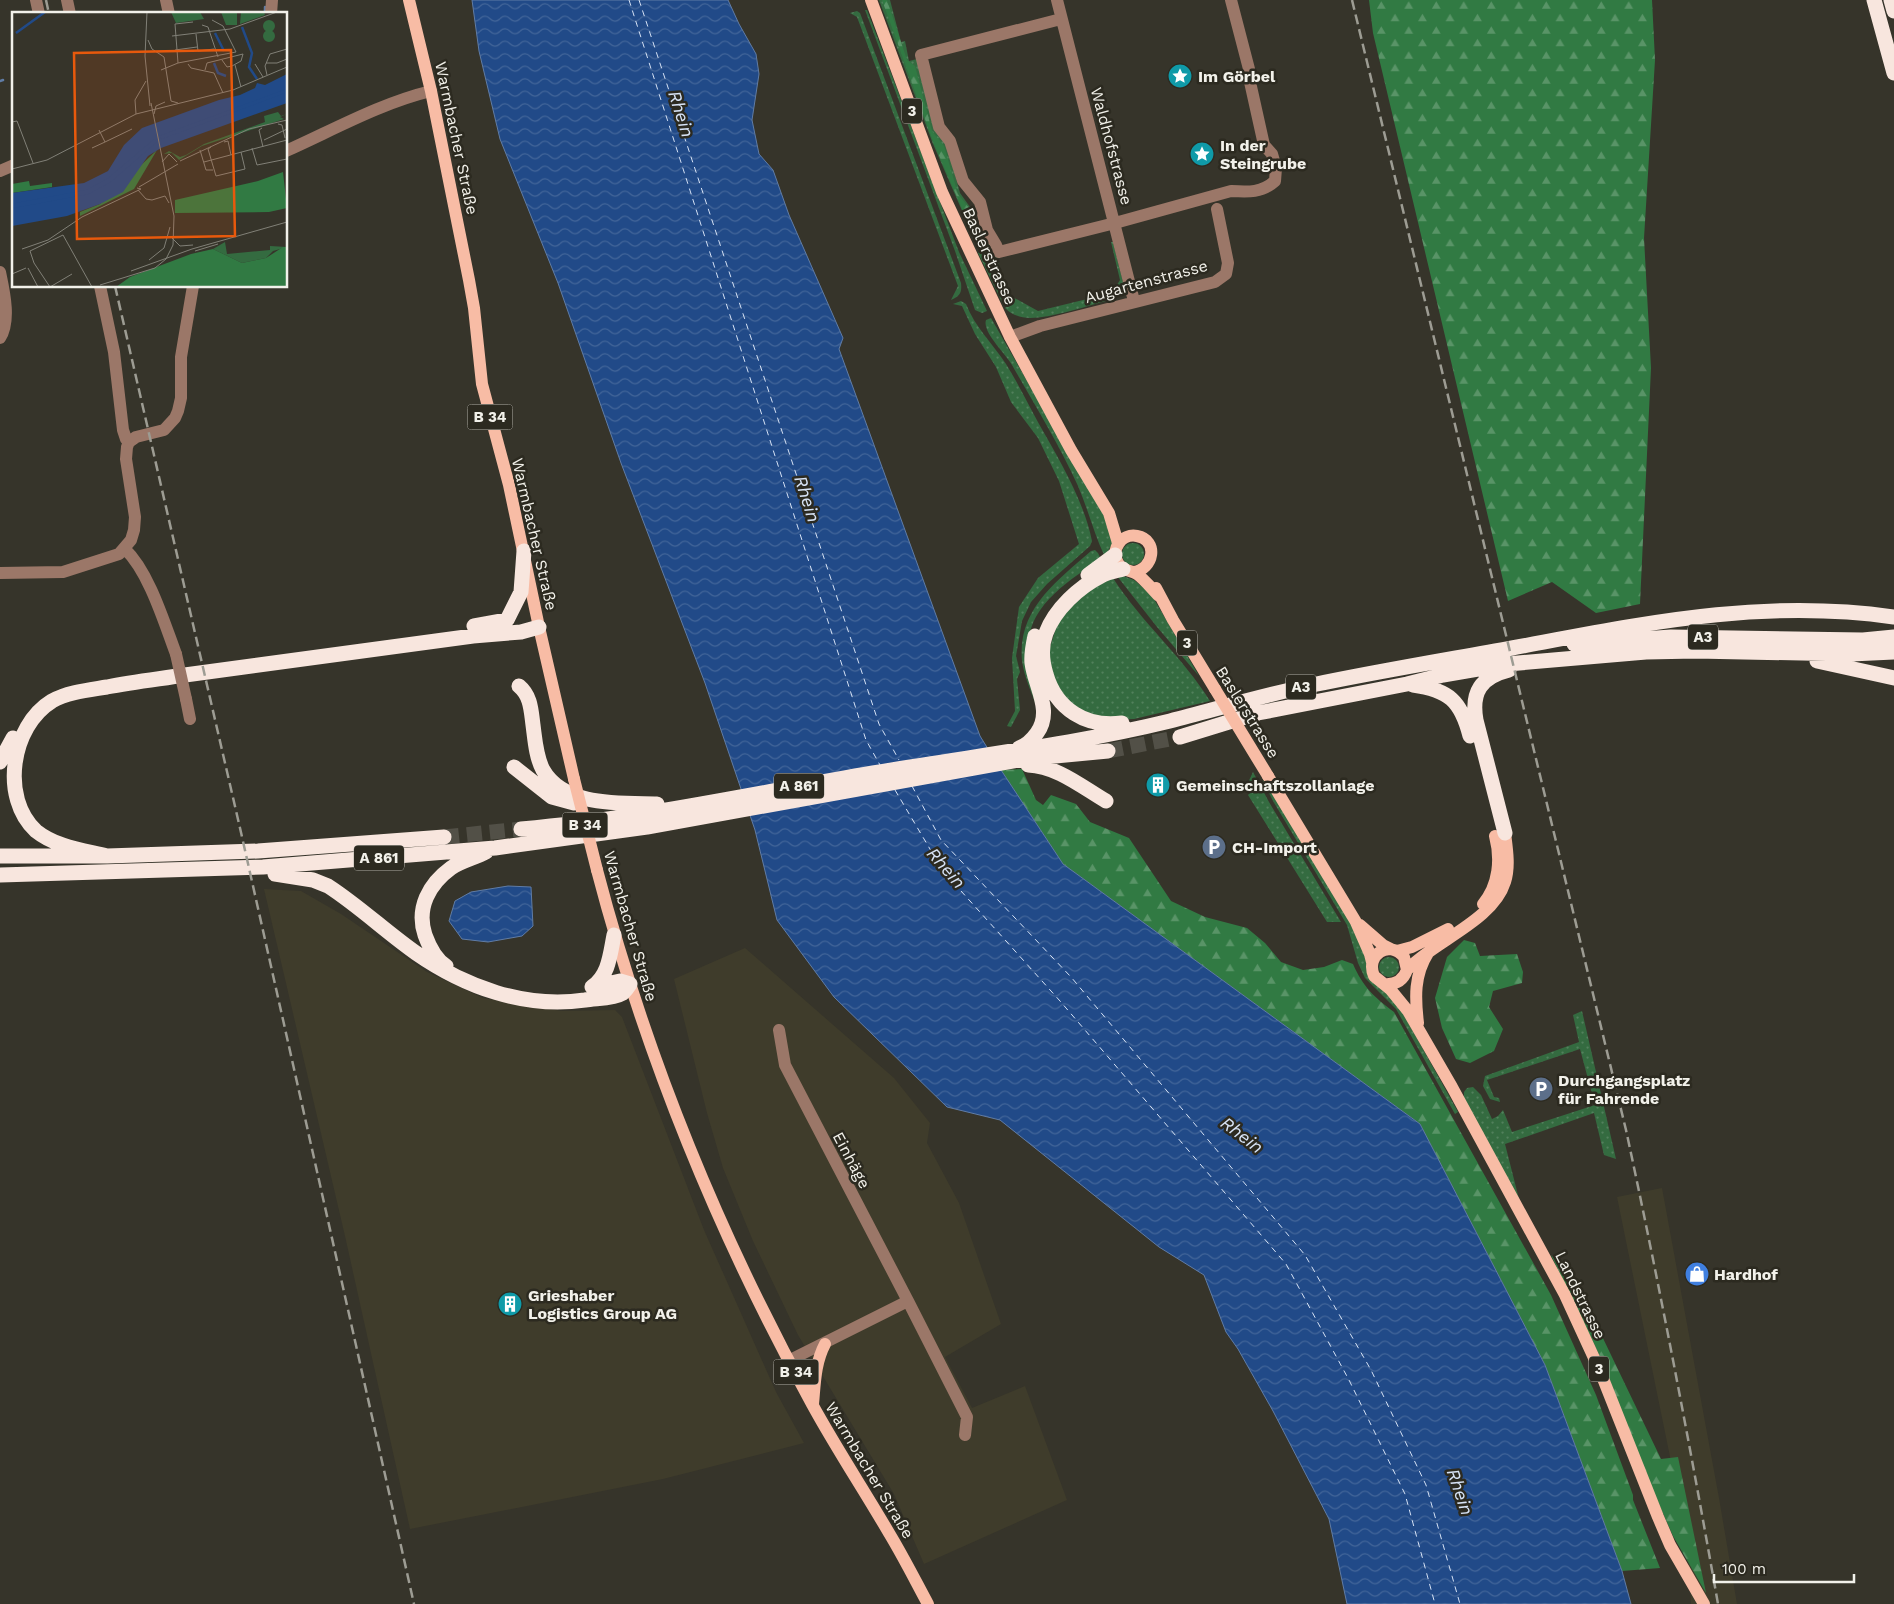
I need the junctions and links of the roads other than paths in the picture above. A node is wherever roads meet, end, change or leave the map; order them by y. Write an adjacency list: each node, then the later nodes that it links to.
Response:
1 (409, 0): 10 (main road, Warmbacher Straße / B 34)
2 (871, 0): 20 (main road, Baslerstrasse / 3)
3 (1057, 0): 8 (street, Waldhofstrasse)
4 (1230, 0): 15 (street)
5 (1874, 0): 9 (highway)
6 (1891, 0): 7 (highway)
7 (1894, 11)
8 (1062, 19): 15 (street, Waldhofstrasse); 15 (street)
9 (1894, 73)
10 (431, 91): 11 (street); 27 (main road, Warmbacher Straße / B 34)
11 (288, 151)
12 (12, 166): 13 (street)
13 (0, 171)
14 (1217, 209): 19 (street, Augartenstrasse)
15 (1115, 223): 19 (street, Waldhofstrasse)
16 (0, 272): 21 (street)
17 (100, 288): 22 (street)
18 (193, 288): 22 (street)
19 (1134, 301): 20 (street, Augartenstrasse)
20 (1010, 337): 23 (main road, Baslerstrasse / 3)
21 (0, 338)
22 (129, 442): 25 (street)
23 (1108, 513): 24 (main road, Baslerstrasse / 3); 26 (main road, Baslerstrasse / 3)
24 (1134, 535): 26 (main road); 28 (main road)
25 (125, 549): 30 (street); 44 (street, bridge)
26 (1117, 549): 29 (main road); 47 (highway)
27 (524, 551): 33 (highway); 34 (main road, Warmbacher Straße / B 34)
28 (1147, 566): 29 (main road); 31 (main road, Baslerstrasse / 3)
29 (1128, 570): 31 (main road, Baslerstrasse / 3); 43 (highway)
30 (0, 573)
31 (1159, 596): 66 (main road, Baslerstrasse / 3, bridge)
32 (1894, 617): 36 (highway, A3)
33 (508, 620): 34 (highway); 48 (highway)
34 (539, 627): 62 (highway); 65 (main road, Warmbacher Straße / B 34, bridge)
35 (1894, 637): 36 (highway, A3)
36 (1512, 648): 43 (highway, A3)
37 (1894, 652): 38 (highway, A3)
38 (1786, 654): 39 (highway, A3); 40 (highway, A3)
39 (1550, 660): 41 (highway, A3); 58 (highway)
40 (1894, 678)
41 (1407, 684): 45 (highway, A3); 58 (highway)
42 (519, 686): 52 (highway)
43 (1210, 709): 47 (highway, A3)
44 (190, 719)
45 (1180, 737)
46 (1108, 751): 47 (highway, A3)
47 (1024, 758): 50 (highway, A3); 50 (highway, A3); 51 (highway)
48 (0, 762)
49 (514, 767): 54 (highway)
50 (876, 780): 53 (highway, A 861)
51 (1106, 801)
52 (696, 805): 53 (highway, A 861); 54 (highway, A 861)
53 (726, 806): 60 (highway, A 861)
54 (658, 812): 56 (highway, A 861)
55 (577, 814): 56 (highway)
56 (615, 816): 57 (highway, A 861)
57 (521, 829)
58 (1500, 834): 67 (main road); 68 (main road)
59 (444, 837): 62 (highway, A 861)
60 (495, 848): 63 (highway, A 861); 73 (highway)
61 (0, 856): 62 (highway, A 861)
62 (107, 856)
63 (263, 867): 64 (highway, A 861); 71 (highway)
64 (0, 875)
65 (614, 935): 71 (main road, Warmbacher Straße / B 34); 73 (highway)
66 (1368, 938): 67 (main road); 69 (main road, Baslerstrasse / 3)
67 (1394, 950): 69 (main road); 70 (main road)
68 (1430, 950): 70 (main road); 76 (main road)
69 (1372, 962): 72 (main road)
70 (1405, 974): 72 (main road); 74 (main road, Landstrasse / 3)
71 (630, 984): 73 (highway); 79 (main road, Warmbacher Straße / B 34)
72 (1384, 984): 74 (main road, Landstrasse / 3)
73 (593, 987)
74 (1408, 1011): 76 (main road, Landstrasse / 3)
75 (779, 1030): 77 (street, Einhäge)
76 (1420, 1033): 83 (main road, Landstrasse / 3)
77 (908, 1301): 78 (street); 81 (street, Einhäge)
78 (825, 1344): 79 (street); 80 (main road)
79 (790, 1360): 80 (main road, Warmbacher Straße / B 34)
80 (813, 1404): 82 (main road, Warmbacher Straße / B 34)
81 (965, 1435)
82 (928, 1604)
83 (1704, 1604)

